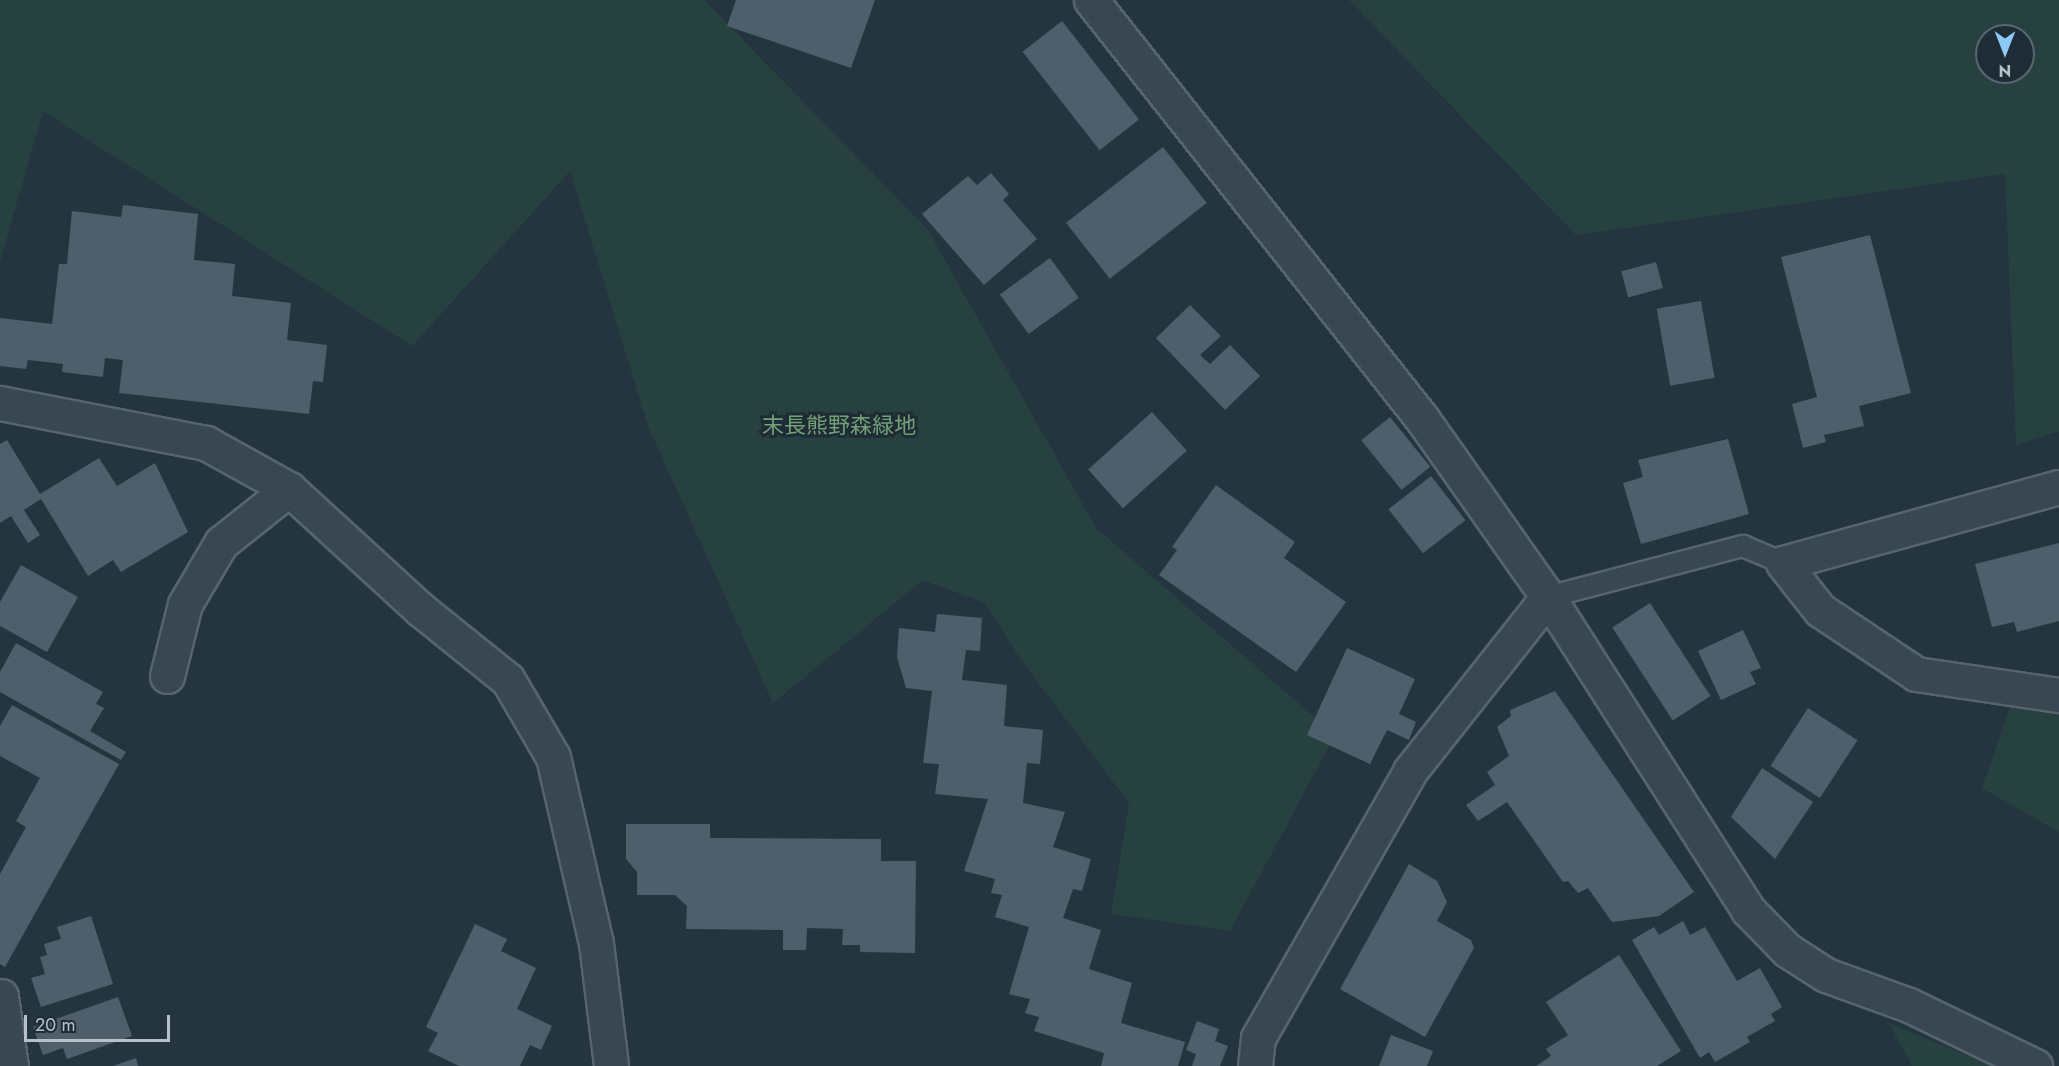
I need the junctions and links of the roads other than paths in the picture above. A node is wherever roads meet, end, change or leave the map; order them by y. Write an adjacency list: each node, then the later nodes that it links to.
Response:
1 (1091, 0): 6 (street)
2 (0, 403): 4 (street)
3 (2059, 487): 5 (street)
4 (289, 489): 7 (street); 11 (street)
5 (1783, 563): 6 (lane); 8 (street)
6 (1548, 597): 12 (street); 13 (street)
7 (167, 676)
8 (2059, 695)
9 (1, 996): 10 (street)
10 (11, 1066)
11 (611, 1066)
12 (1255, 1066)
13 (2035, 1066)

